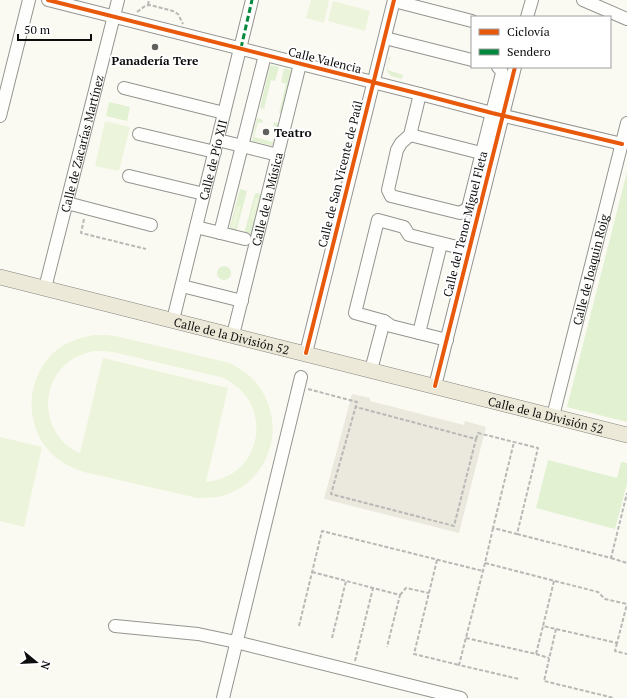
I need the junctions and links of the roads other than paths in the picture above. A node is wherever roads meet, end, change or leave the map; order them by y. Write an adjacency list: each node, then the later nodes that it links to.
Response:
1 (29, 0): 24 (street)
2 (48, 0): 9 (street, Calle Valencia)
3 (118, 0): 9 (street, Calle de Zacarías Martínez)
4 (252, 0): 13 (street, Calle de Pío XII)
5 (394, 0): 11 (street); 12 (street, Calle de San Vicente de Paúl)
6 (532, 0): 8 (street)
7 (583, 0): 10 (street)
8 (527, 16)
9 (113, 17): 13 (street, Calle Valencia); 36 (street, Calle de Zacarías Martínez)
10 (627, 19)
11 (471, 21)
12 (385, 38): 15 (street); 19 (street, Calle de San Vicente de Paúl)
13 (240, 48): 14 (street, Calle Valencia); 22 (street, Calle de Pío XII)
14 (265, 55): 16 (street, Calle Valencia); 30 (street)
15 (471, 60)
16 (300, 64): 19 (street, Calle Valencia); 33 (street, Calle de la Música)
17 (499, 68): 23 (street)
18 (515, 68): 23 (street, Calle del Tenor Miguel Fleta)
19 (373, 82): 21 (street, Calle Valencia); 52 (street, Calle de San Vicente de Paúl)
20 (124, 88): 22 (street)
21 (420, 94): 23 (street, Calle Valencia); 27 (street)
22 (224, 112): 28 (street, Calle de Pío XII)
23 (497, 114): 29 (street, Calle Valencia); 32 (street); 42 (street, Calle del Tenor Miguel Fleta)
24 (0, 116)
25 (627, 123): 29 (street, Calle de Joaquin Roig)
26 (139, 134): 31 (street)
27 (410, 135): 32 (street); 32 (street)
28 (218, 140): 30 (street); 31 (street, Calle de Pío XII)
29 (622, 144): 56 (street, Calle de Joaquin Roig)
30 (242, 146): 33 (street); 39 (street)
31 (215, 152): 35 (street, Calle de Pío XII)
32 (481, 153)
33 (278, 155): 46 (street, Calle de la Música)
34 (129, 176): 35 (street)
35 (204, 194): 38 (street, Calle de Pío XII)
36 (67, 203): 37 (street); 45 (street, Calle de Zacarías Martínez)
37 (151, 225)
38 (196, 227): 39 (street); 44 (street, Calle de Pío XII)
39 (220, 233): 40 (street)
40 (245, 239)
41 (441, 244): 42 (street); 48 (street); 49 (street)
42 (469, 250): 51 (street, Calle del Tenor Miguel Fleta)
43 (0, 276): 45 (main road, Calle de la División 52)
44 (182, 286): 46 (street); 47 (street, Calle de Pío XII)
45 (45, 288): 47 (main road, Calle de la División 52)
46 (242, 301): 50 (street, Calle de la Música)
47 (173, 320): 50 (main road, Calle de la División 52)
48 (384, 321): 49 (street); 53 (street)
49 (419, 333): 51 (street)
50 (233, 335): 52 (main road, Calle de la División 52)
51 (447, 340): 55 (street, Calle del Tenor Miguel Fleta)
52 (306, 354): 53 (main road, Calle de la División 52)
53 (371, 370): 55 (main road, Calle de la División 52)
54 (300, 382): 59 (street)
55 (435, 386): 56 (main road, Calle de la División 52)
56 (553, 416): 57 (main road, Calle de la División 52)
57 (627, 434)
58 (116, 626): 59 (street)
59 (236, 642): 60 (street); 61 (street)
60 (223, 698)
61 (461, 698)

